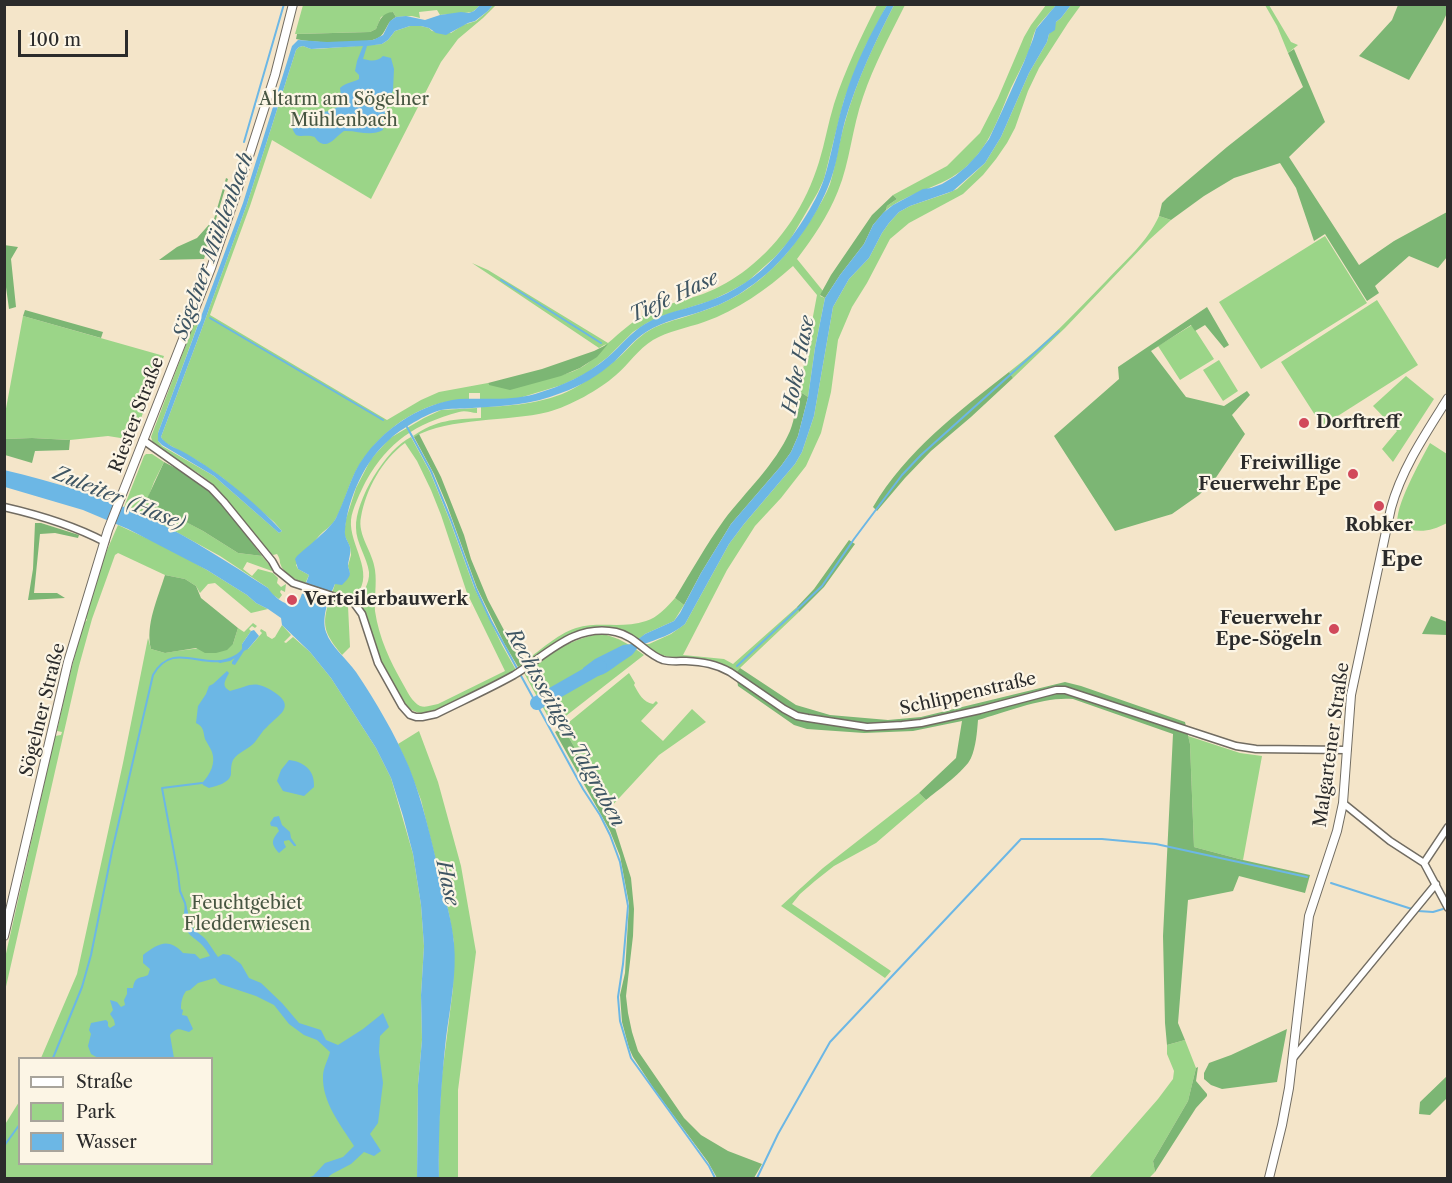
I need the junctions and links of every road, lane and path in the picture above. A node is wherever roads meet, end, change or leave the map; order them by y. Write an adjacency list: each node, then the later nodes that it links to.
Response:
1 (293, 4): 3 (street, Riester Straße)
2 (1448, 398): 7 (street, Malgartener Straße)
3 (143, 440): 4 (street, Riester Straße); 7 (street, Schlippenstraße)
4 (122, 494): 6 (street, Sögelner Straße)
5 (4, 507): 6 (street)
6 (105, 542): 13 (street, Sögelner Straße)
7 (1347, 750): 8 (street, Malgartener Straße)
8 (1343, 803): 10 (street); 14 (street, Malgartener Straße)
9 (1448, 827): 10 (street)
10 (1424, 863): 11 (street)
11 (1436, 884): 12 (street); 14 (street)
12 (1448, 908)
13 (4, 936)
14 (1294, 1057): 15 (street, Malgartener Straße)
15 (1269, 1179)

